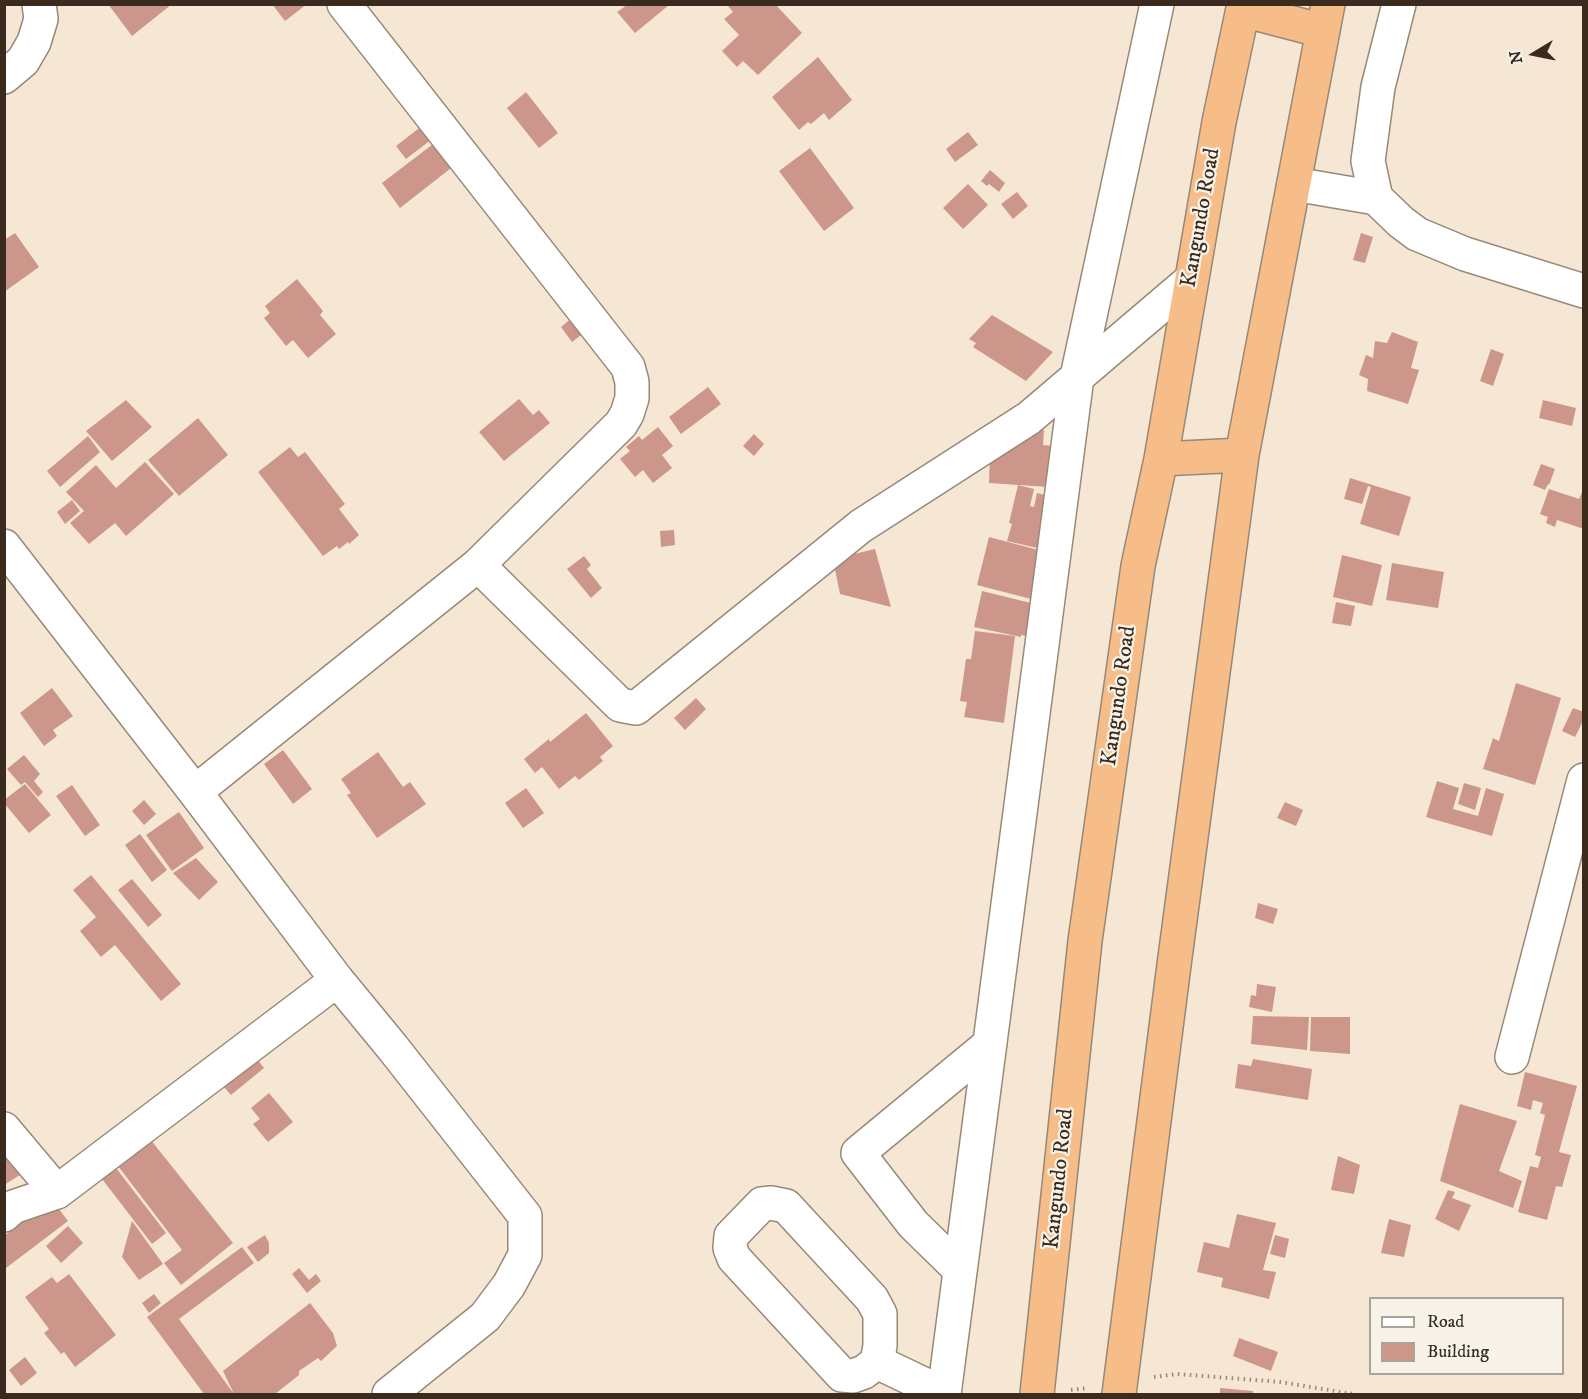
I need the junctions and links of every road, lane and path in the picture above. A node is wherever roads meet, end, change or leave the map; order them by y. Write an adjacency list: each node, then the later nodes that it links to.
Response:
1 (39, 4): 7 (street)
2 (344, 4): 16 (street)
3 (1157, 4): 12 (street)
4 (1399, 4): 9 (street)
5 (1244, 7): 6 (highway); 10 (highway, Kangundo Road)
6 (1326, 18): 8 (highway)
7 (4, 77)
8 (1293, 184): 9 (street); 13 (highway)
9 (1376, 198): 11 (street)
10 (1191, 280): 12 (street); 14 (highway, Kangundo Road)
11 (1584, 291)
12 (1077, 377): 16 (street); 20 (street)
13 (1242, 455): 14 (highway); 27 (highway)
14 (1161, 459): 28 (highway, Kangundo Road)
15 (4, 546): 18 (street)
16 (478, 565): 18 (street)
17 (1584, 780): 21 (street)
18 (195, 792): 19 (street)
19 (337, 980): 23 (street); 29 (street)
20 (990, 1044): 25 (street); 25 (street)
21 (1512, 1057)
22 (4, 1129): 23 (street)
23 (57, 1192): 24 (street)
24 (4, 1215)
25 (960, 1270): 26 (street)
26 (877, 1362): 26 (street)
27 (1120, 1388): 28 (path); 30 (path)
28 (1037, 1394)
29 (389, 1395)
30 (1353, 1395)

